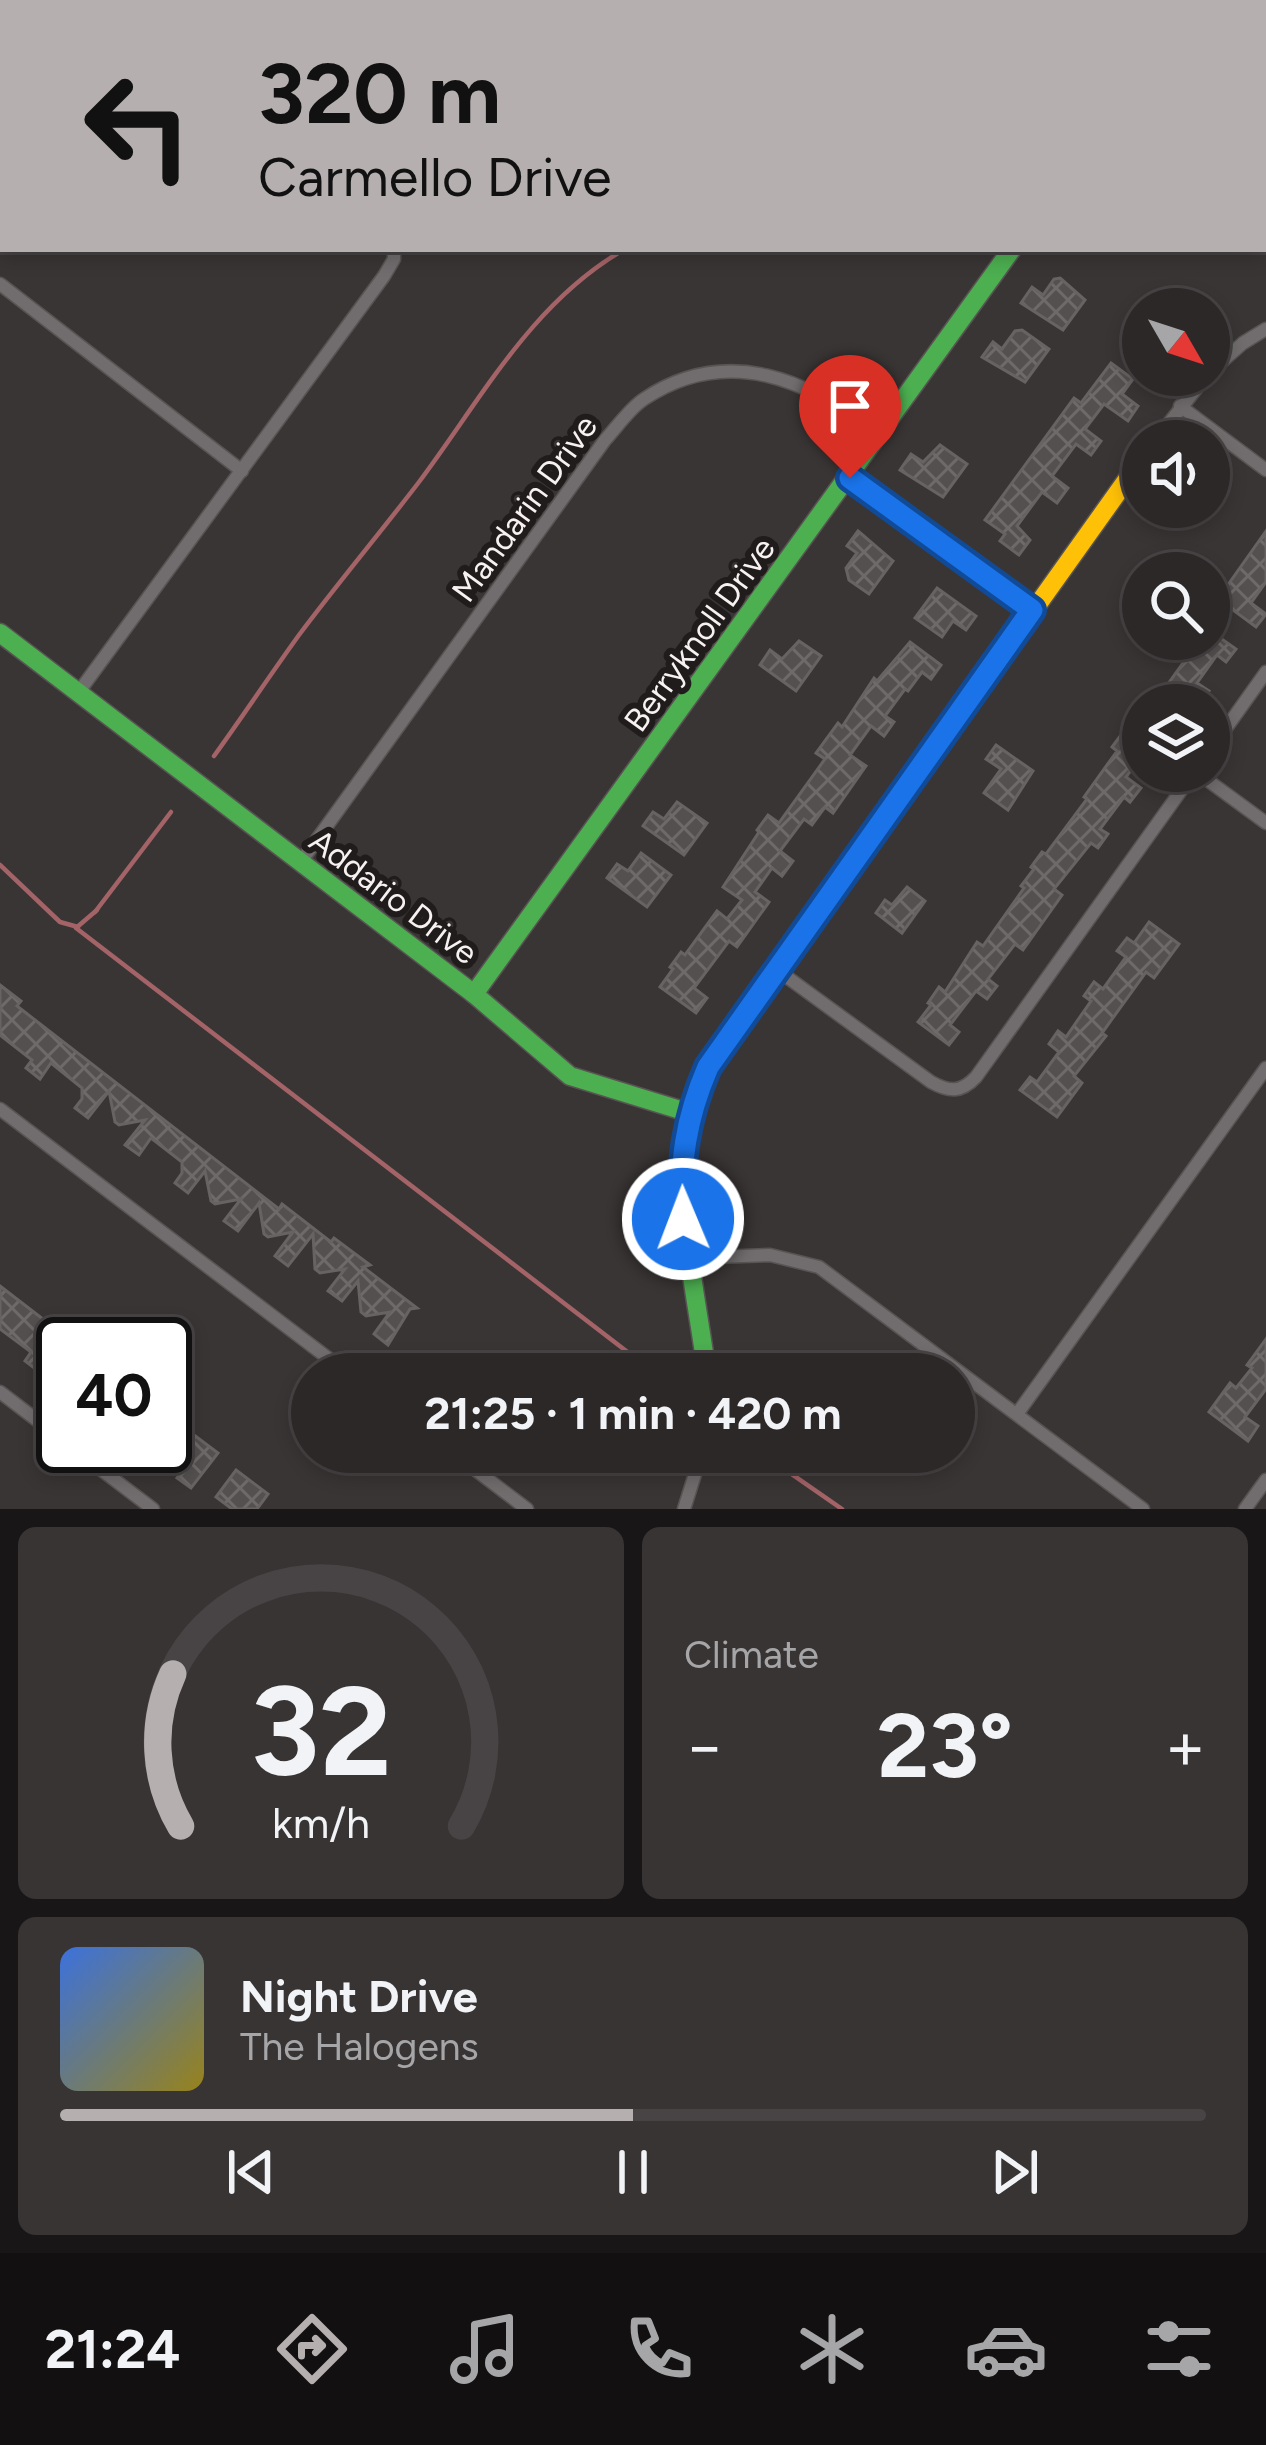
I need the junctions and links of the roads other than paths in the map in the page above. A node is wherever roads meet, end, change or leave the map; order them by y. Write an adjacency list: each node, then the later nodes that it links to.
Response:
1 (393, 252): 11 (street)
2 (1010, 252): 9 (street, Berryknoll Drive)
3 (0, 284): 11 (street)
4 (1266, 329): 5 (street)
5 (1230, 353)
6 (1189, 396): 7 (street)
7 (1180, 406): 8 (street); 10 (street)
8 (1170, 420)
9 (880, 434): 12 (street, Berryknoll Drive); 22 (street, Mandarin Drive)
10 (1266, 470)
11 (242, 471): 17 (street)
12 (850, 478): 14 (street); 24 (street, Berryknoll Drive)
13 (1122, 486): 14 (street)
14 (1032, 610): 23 (street)
15 (0, 632): 17 (street, Addario Drive)
16 (1266, 672): 18 (street)
17 (78, 693): 22 (street, Addario Drive)
18 (1230, 723)
19 (1180, 792): 23 (street)
20 (1224, 792): 21 (street)
21 (1266, 823)
22 (300, 863): 24 (street, Addario Drive)
23 (776, 969): 27 (street)
24 (474, 994): 27 (street, Addario Drive)
25 (1266, 1068): 32 (street)
26 (0, 1109): 29 (street)
27 (690, 1113): 28 (street)
28 (688, 1258): 30 (street); 32 (street)
29 (321, 1353)
30 (704, 1353)
31 (0, 1392): 33 (street)
32 (1017, 1414): 41 (street)
33 (36, 1420)
34 (106, 1473): 38 (street)
35 (480, 1473): 39 (street)
36 (695, 1473): 40 (street)
37 (1266, 1480): 42 (street)
38 (153, 1509)
39 (527, 1509)
40 (684, 1509)
41 (1143, 1509)
42 (1244, 1509)

